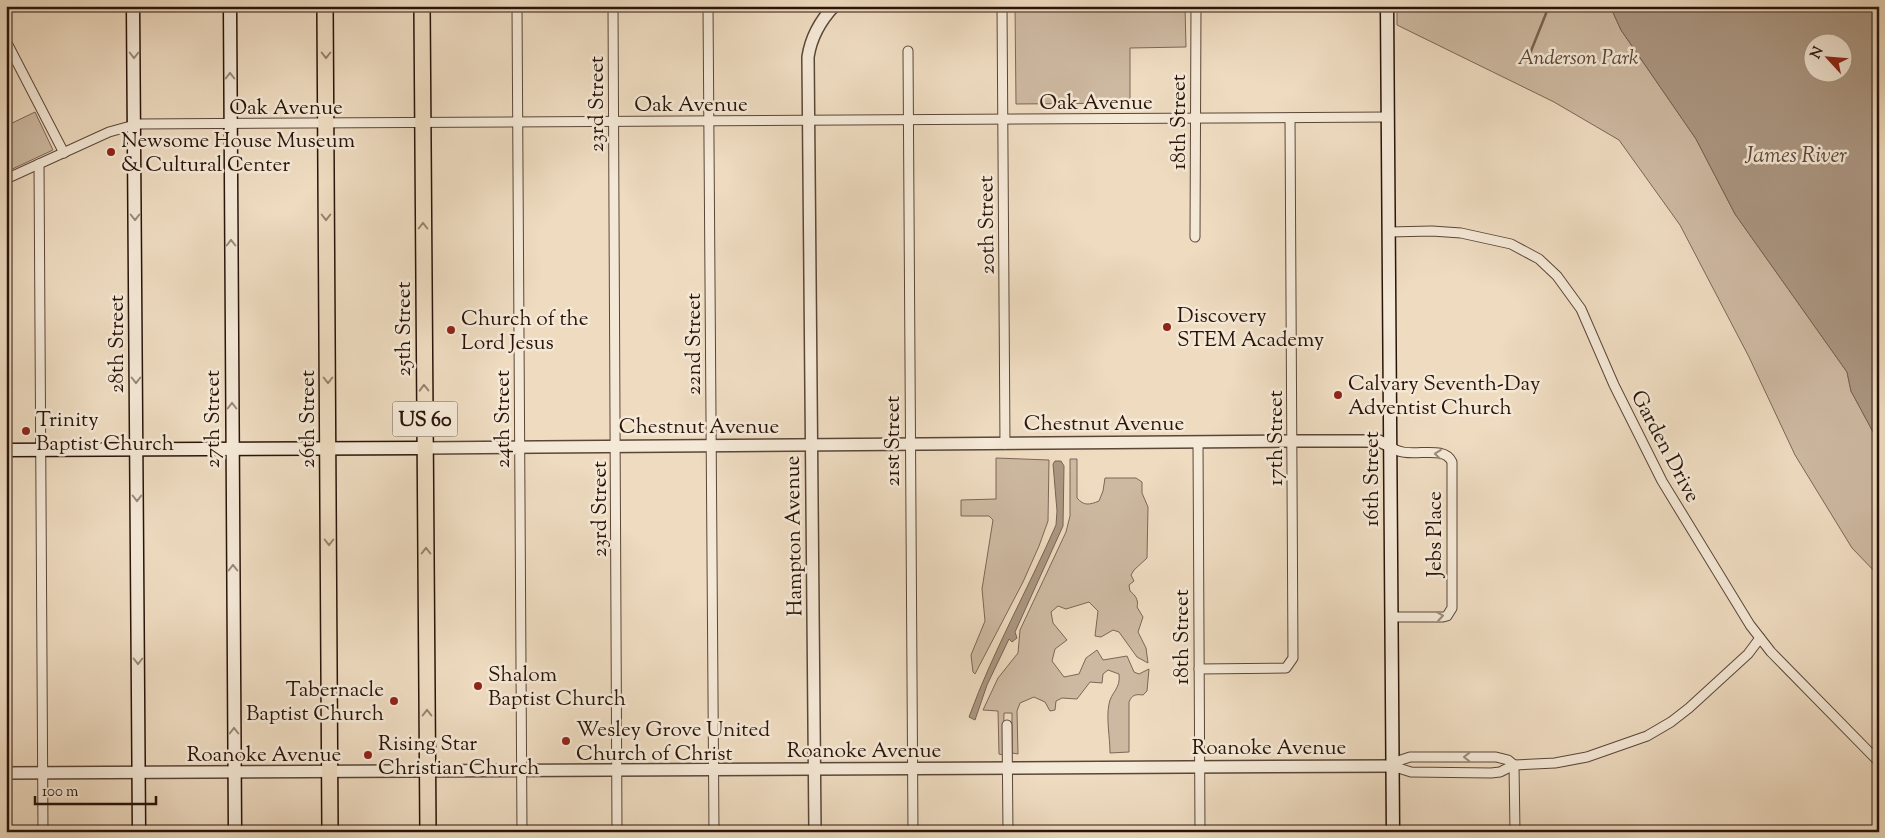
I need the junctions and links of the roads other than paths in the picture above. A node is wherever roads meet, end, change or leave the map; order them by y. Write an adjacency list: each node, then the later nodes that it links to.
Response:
1 (134, 6): 26 (main road, 28th Street, one-way to 26)
2 (230, 6): 24 (main road, 27th Street, one-way to 2)
3 (325, 6): 25 (main road, 26th Street, one-way to 25)
4 (422, 6): 23 (main road, 25th Street / US 60)
5 (518, 6): 21 (street, 24th Street)
6 (613, 6): 22 (street, 23rd Street)
7 (708, 6): 20 (street, 22nd Street)
8 (834, 6): 17 (street, Hampton Avenue)
9 (1002, 6): 19 (street, 20th Street)
10 (1196, 6): 15 (street, 18th Street)
11 (1387, 6): 14 (main road, 16th Street)
12 (6, 41): 27 (street)
13 (908, 50): 18 (street, 21st Street)
14 (1388, 117): 16 (street, Oak Avenue); 30 (main road, 16th Street)
15 (1195, 118): 16 (street, Oak Avenue); 19 (street, Oak Avenue); 31 (street, 18th Street)
16 (1290, 118): 32 (street, 17th Street)
17 (808, 120): 18 (street, Oak Avenue); 20 (street, Oak Avenue); 34 (street, Hampton Avenue)
18 (908, 120): 19 (street, Oak Avenue); 35 (street, 21st Street)
19 (1003, 120): 36 (street, 20th Street)
20 (710, 121): 22 (street, Oak Avenue); 38 (street, 22nd Street)
21 (518, 122): 22 (street, Oak Avenue); 23 (street, Oak Avenue); 42 (street, 24th Street)
22 (614, 122): 37 (street, 23rd Street)
23 (422, 123): 25 (street, Oak Avenue); 41 (main road, 25th Street / US 60, one-way to 23)
24 (230, 124): 25 (street, Oak Avenue); 26 (street, Oak Avenue); 44 (main road, 27th Street, one-way to 24)
25 (326, 124): 40 (main road, 26th Street, one-way to 40)
26 (134, 125): 27 (street, Oak Avenue); 43 (main road, 28th Street, one-way to 43)
27 (64, 153): 28 (street, Oak Avenue)
28 (39, 164): 29 (street, Oak Avenue); 46 (street)
29 (6, 179)
30 (1389, 232): 39 (main road, 16th Street); 48 (street, Garden Drive)
31 (1195, 237)
32 (1292, 441): 33 (street, Chestnut Avenue); 39 (street, Chestnut Avenue); 49 (street, 17th Street)
33 (1198, 442): 36 (street, Chestnut Avenue); 49 (street, 18th Street)
34 (810, 444): 35 (street, Chestnut Avenue); 38 (street, Chestnut Avenue); 58 (street, Hampton Avenue)
35 (910, 444): 36 (street, Chestnut Avenue); 56 (street, 21st Street)
36 (1005, 444)
37 (616, 446): 38 (street, Chestnut Avenue); 42 (street, Chestnut Avenue); 59 (street, 23rd Street)
38 (711, 446): 57 (street, 22nd Street)
39 (1390, 446): 47 (main road, 16th Street); 47 (street, Jebs Place, one-way to 39)
40 (328, 448): 41 (main road, Chestnut Avenue); 44 (main road, Chestnut Avenue); 62 (main road, 26th Street, one-way to 62)
41 (425, 448): 42 (street, Chestnut Avenue); 60 (main road, 25th Street / US 60, one-way to 41)
42 (520, 448): 61 (street, 24th Street)
43 (136, 449): 44 (main road, Chestnut Avenue); 46 (main road, Chestnut Avenue); 63 (main road, 28th Street, one-way to 63)
44 (232, 449): 64 (main road, 27th Street, one-way to 44)
45 (6, 450): 46 (main road, Chestnut Avenue)
46 (41, 450): 66 (street)
47 (1391, 617): 54 (main road, 16th Street)
48 (1760, 638): 51 (street, Garden Drive); 52 (street, Roanoke Avenue)
49 (1199, 669): 53 (street, 18th Street)
50 (1008, 725): 55 (street)
51 (1877, 760)
52 (1514, 764): 54 (street, Roanoke Avenue); 54 (street, Roanoke Avenue, one-way to 54); 80 (street)
53 (1199, 766): 54 (street, Roanoke Avenue); 55 (street, Roanoke Avenue); 78 (street, 18th Street)
54 (1392, 766): 79 (main road, 16th Street)
55 (1007, 767): 56 (street, Roanoke Avenue); 77 (street)
56 (913, 768): 58 (street, Roanoke Avenue); 76 (street, 21st Street)
57 (714, 769): 58 (street, Roanoke Avenue); 59 (street, Roanoke Avenue); 74 (street, 22nd Street)
58 (814, 769): 75 (street, Hampton Avenue)
59 (617, 770): 61 (street, Roanoke Avenue); 73 (street, 23rd Street)
60 (427, 771): 61 (street, Roanoke Avenue); 62 (street, Roanoke Avenue); 71 (main road, 25th Street / US 60)
61 (522, 771): 72 (street, 24th Street)
62 (330, 772): 64 (street, Roanoke Avenue); 70 (main road, 26th Street)
63 (138, 773): 64 (street, Roanoke Avenue); 66 (street, Roanoke Avenue); 68 (main road, 28th Street)
64 (234, 773): 69 (main road, 27th Street)
65 (6, 774): 66 (street, Roanoke Avenue)
66 (43, 774): 67 (street)
67 (43, 832)
68 (138, 832)
69 (235, 832)
70 (330, 832)
71 (428, 832)
72 (522, 832)
73 (617, 832)
74 (714, 832)
75 (815, 832)
76 (914, 832)
77 (1008, 832)
78 (1200, 832)
79 (1393, 832)
80 (1515, 832)

